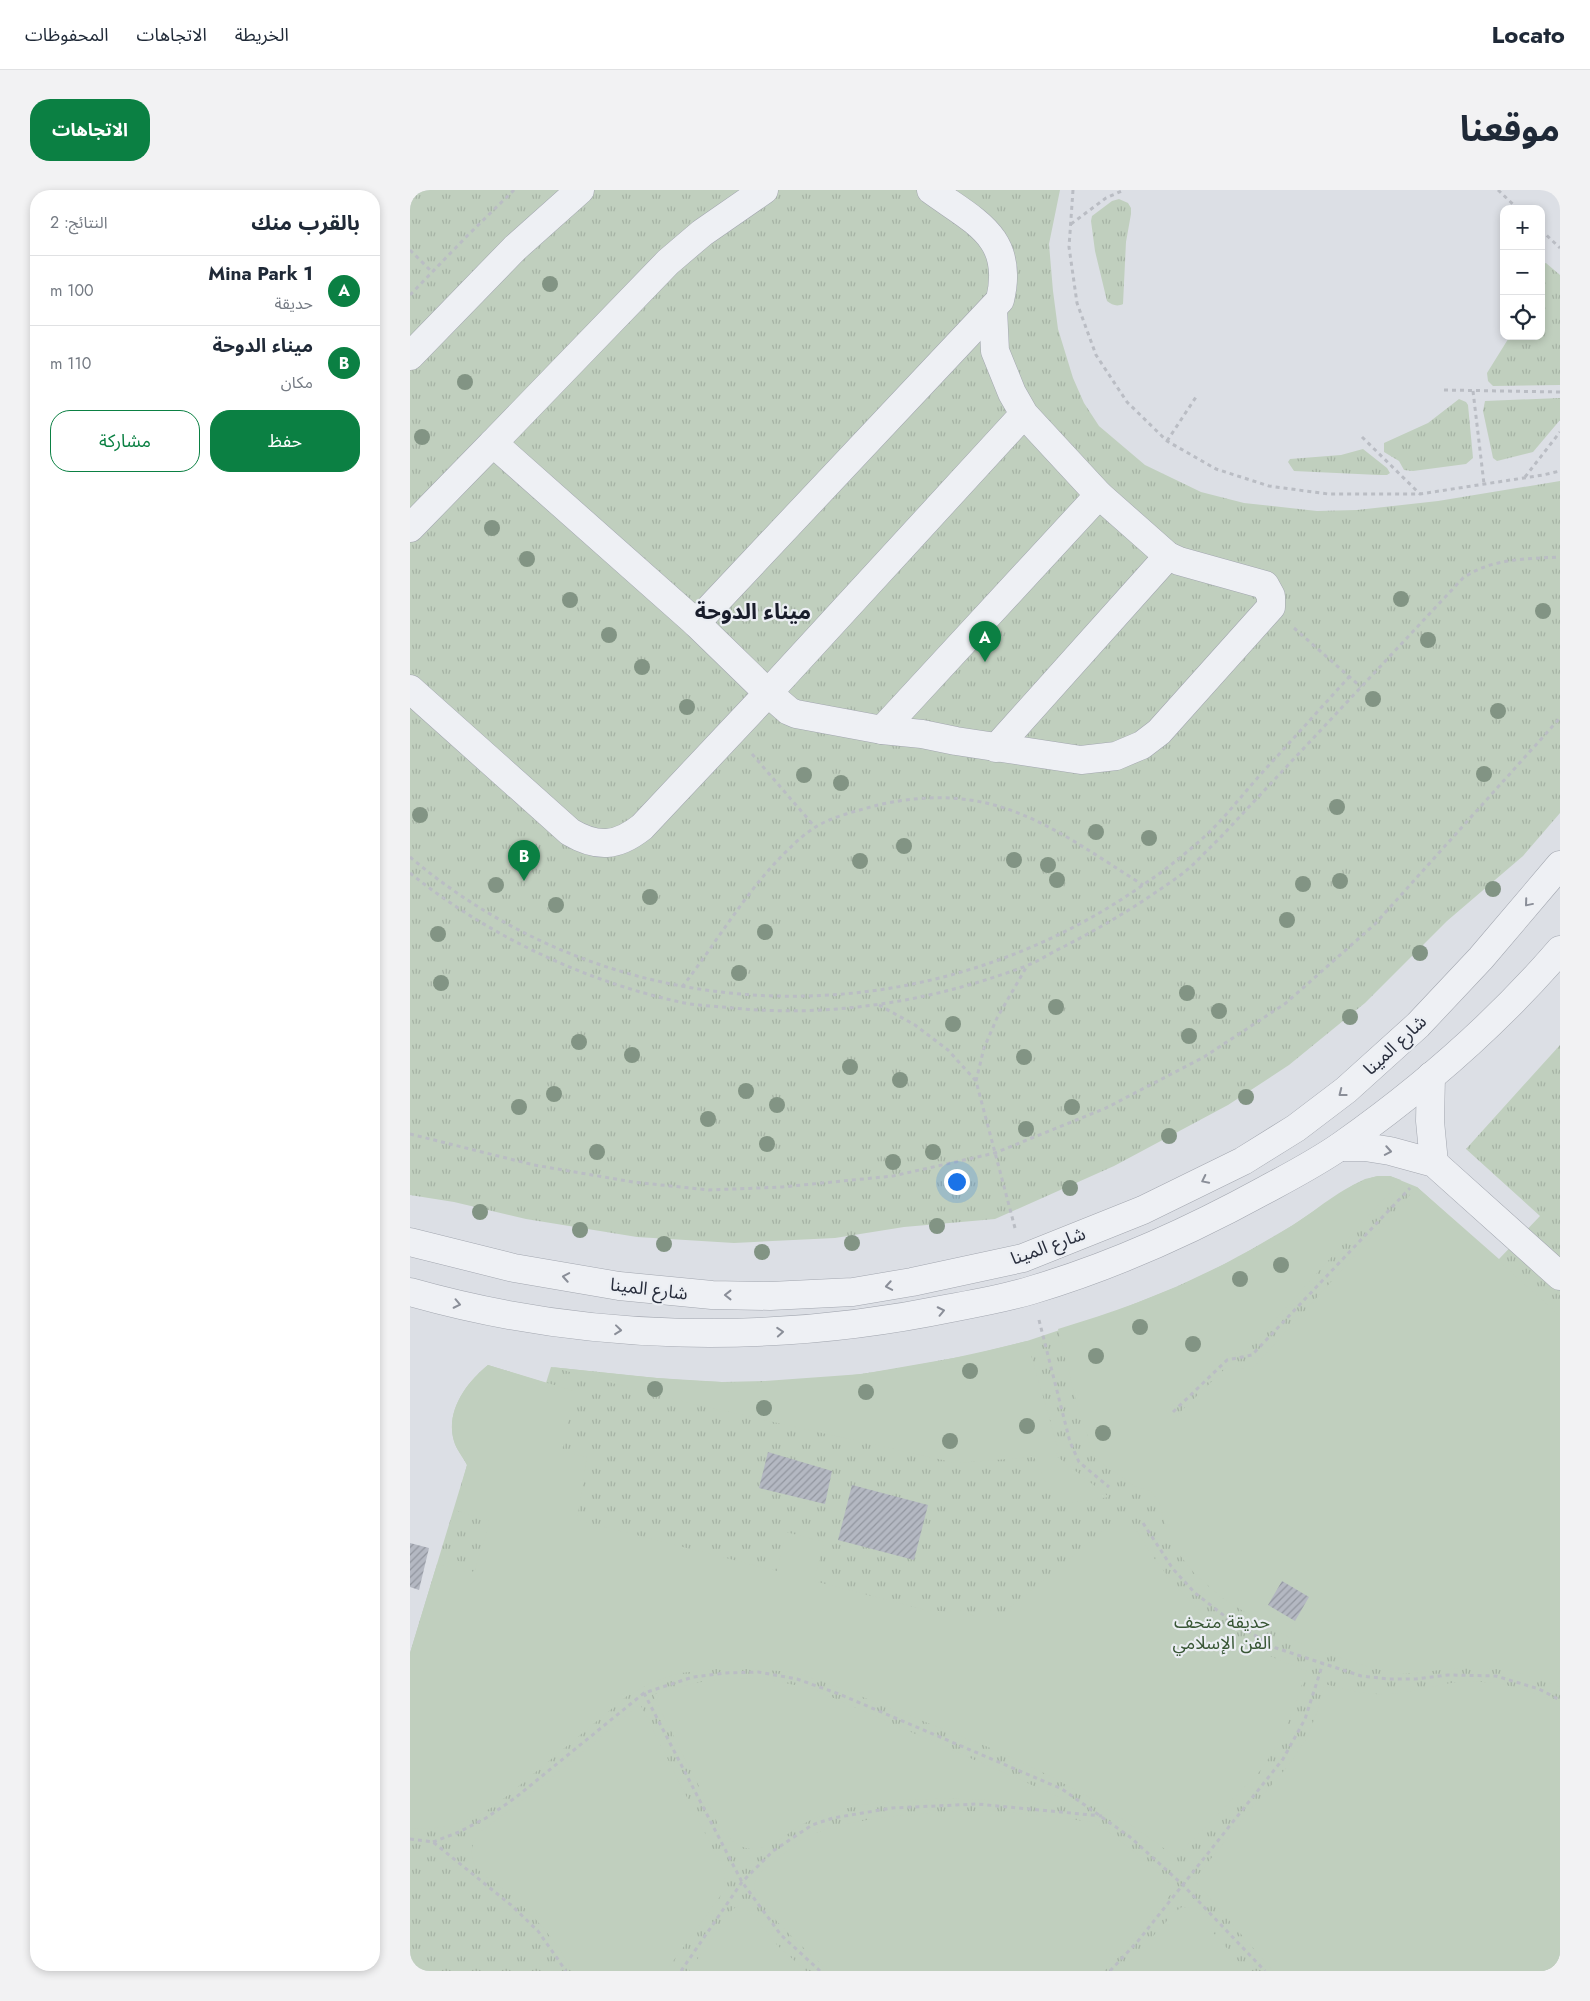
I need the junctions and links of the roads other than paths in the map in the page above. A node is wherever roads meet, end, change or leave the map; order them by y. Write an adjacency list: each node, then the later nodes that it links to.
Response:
1 (580, 190): 5 (street)
2 (764, 190): 7 (street)
3 (931, 190): 4 (street)
4 (992, 309): 6 (street); 11 (street)
5 (410, 356)
6 (1024, 414): 8 (street); 13 (street)
7 (493, 443): 9 (street); 11 (street)
8 (1099, 495): 10 (street); 14 (street)
9 (410, 528)
10 (1168, 556): 15 (street); 15 (street)
11 (696, 623): 13 (street)
12 (410, 689): 13 (street)
13 (768, 694): 14 (street)
14 (882, 730): 15 (street)
15 (996, 748)
16 (1560, 866): 21 (street, شارع المينا, one-way to 21)
17 (1560, 950): 18 (street, شارع المينا)
18 (1430, 1076): 19 (street, شارع المينا); 20 (street)
19 (1340, 1147): 20 (street, one-way to 20); 23 (street, شارع المينا, one-way to 19)
20 (1434, 1162): 22 (street)
21 (410, 1242)
22 (1560, 1276)
23 (410, 1292)

